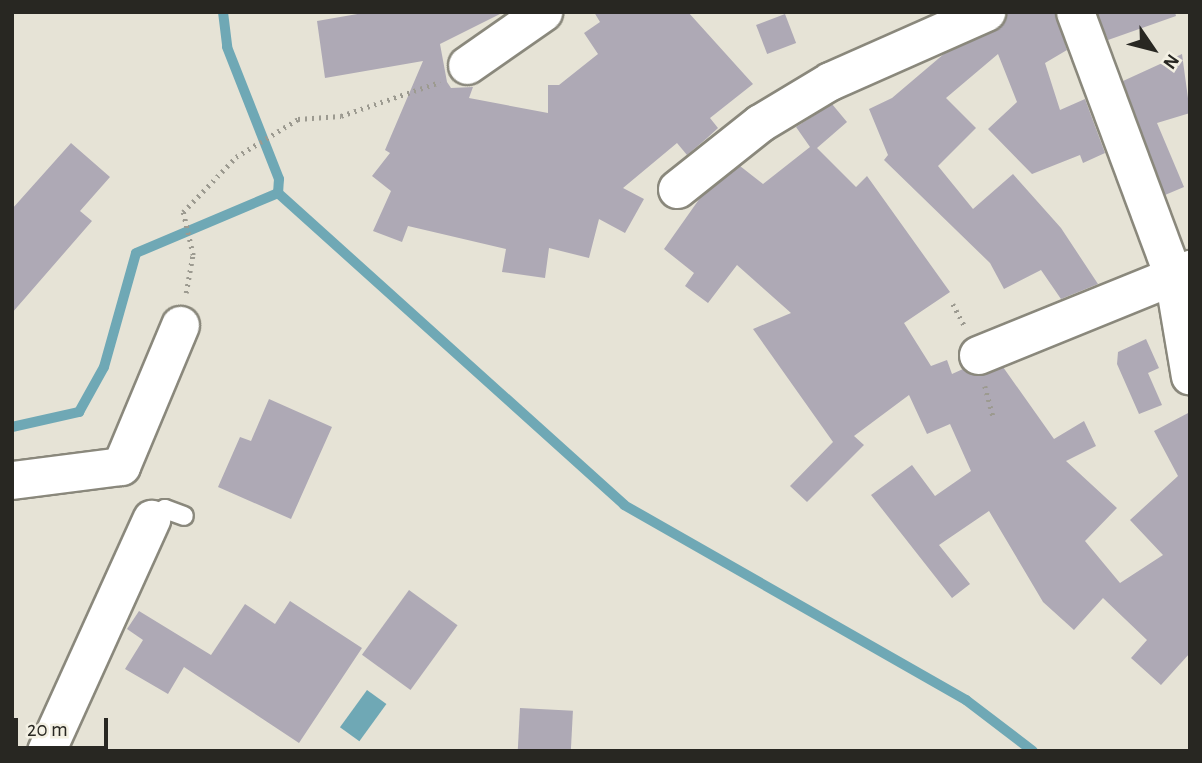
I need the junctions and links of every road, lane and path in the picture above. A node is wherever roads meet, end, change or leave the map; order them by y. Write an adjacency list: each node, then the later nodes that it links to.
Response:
1 (543, 12): 4 (street)
2 (986, 12): 5 (street)
3 (1075, 12): 7 (street)
4 (467, 65): 6 (path)
5 (677, 189)
6 (193, 255)
7 (1181, 273): 9 (street); 10 (street)
8 (180, 325): 11 (street)
9 (978, 355)
10 (1190, 376)
11 (12, 480)
12 (168, 517): 13 (street)
13 (46, 751)

